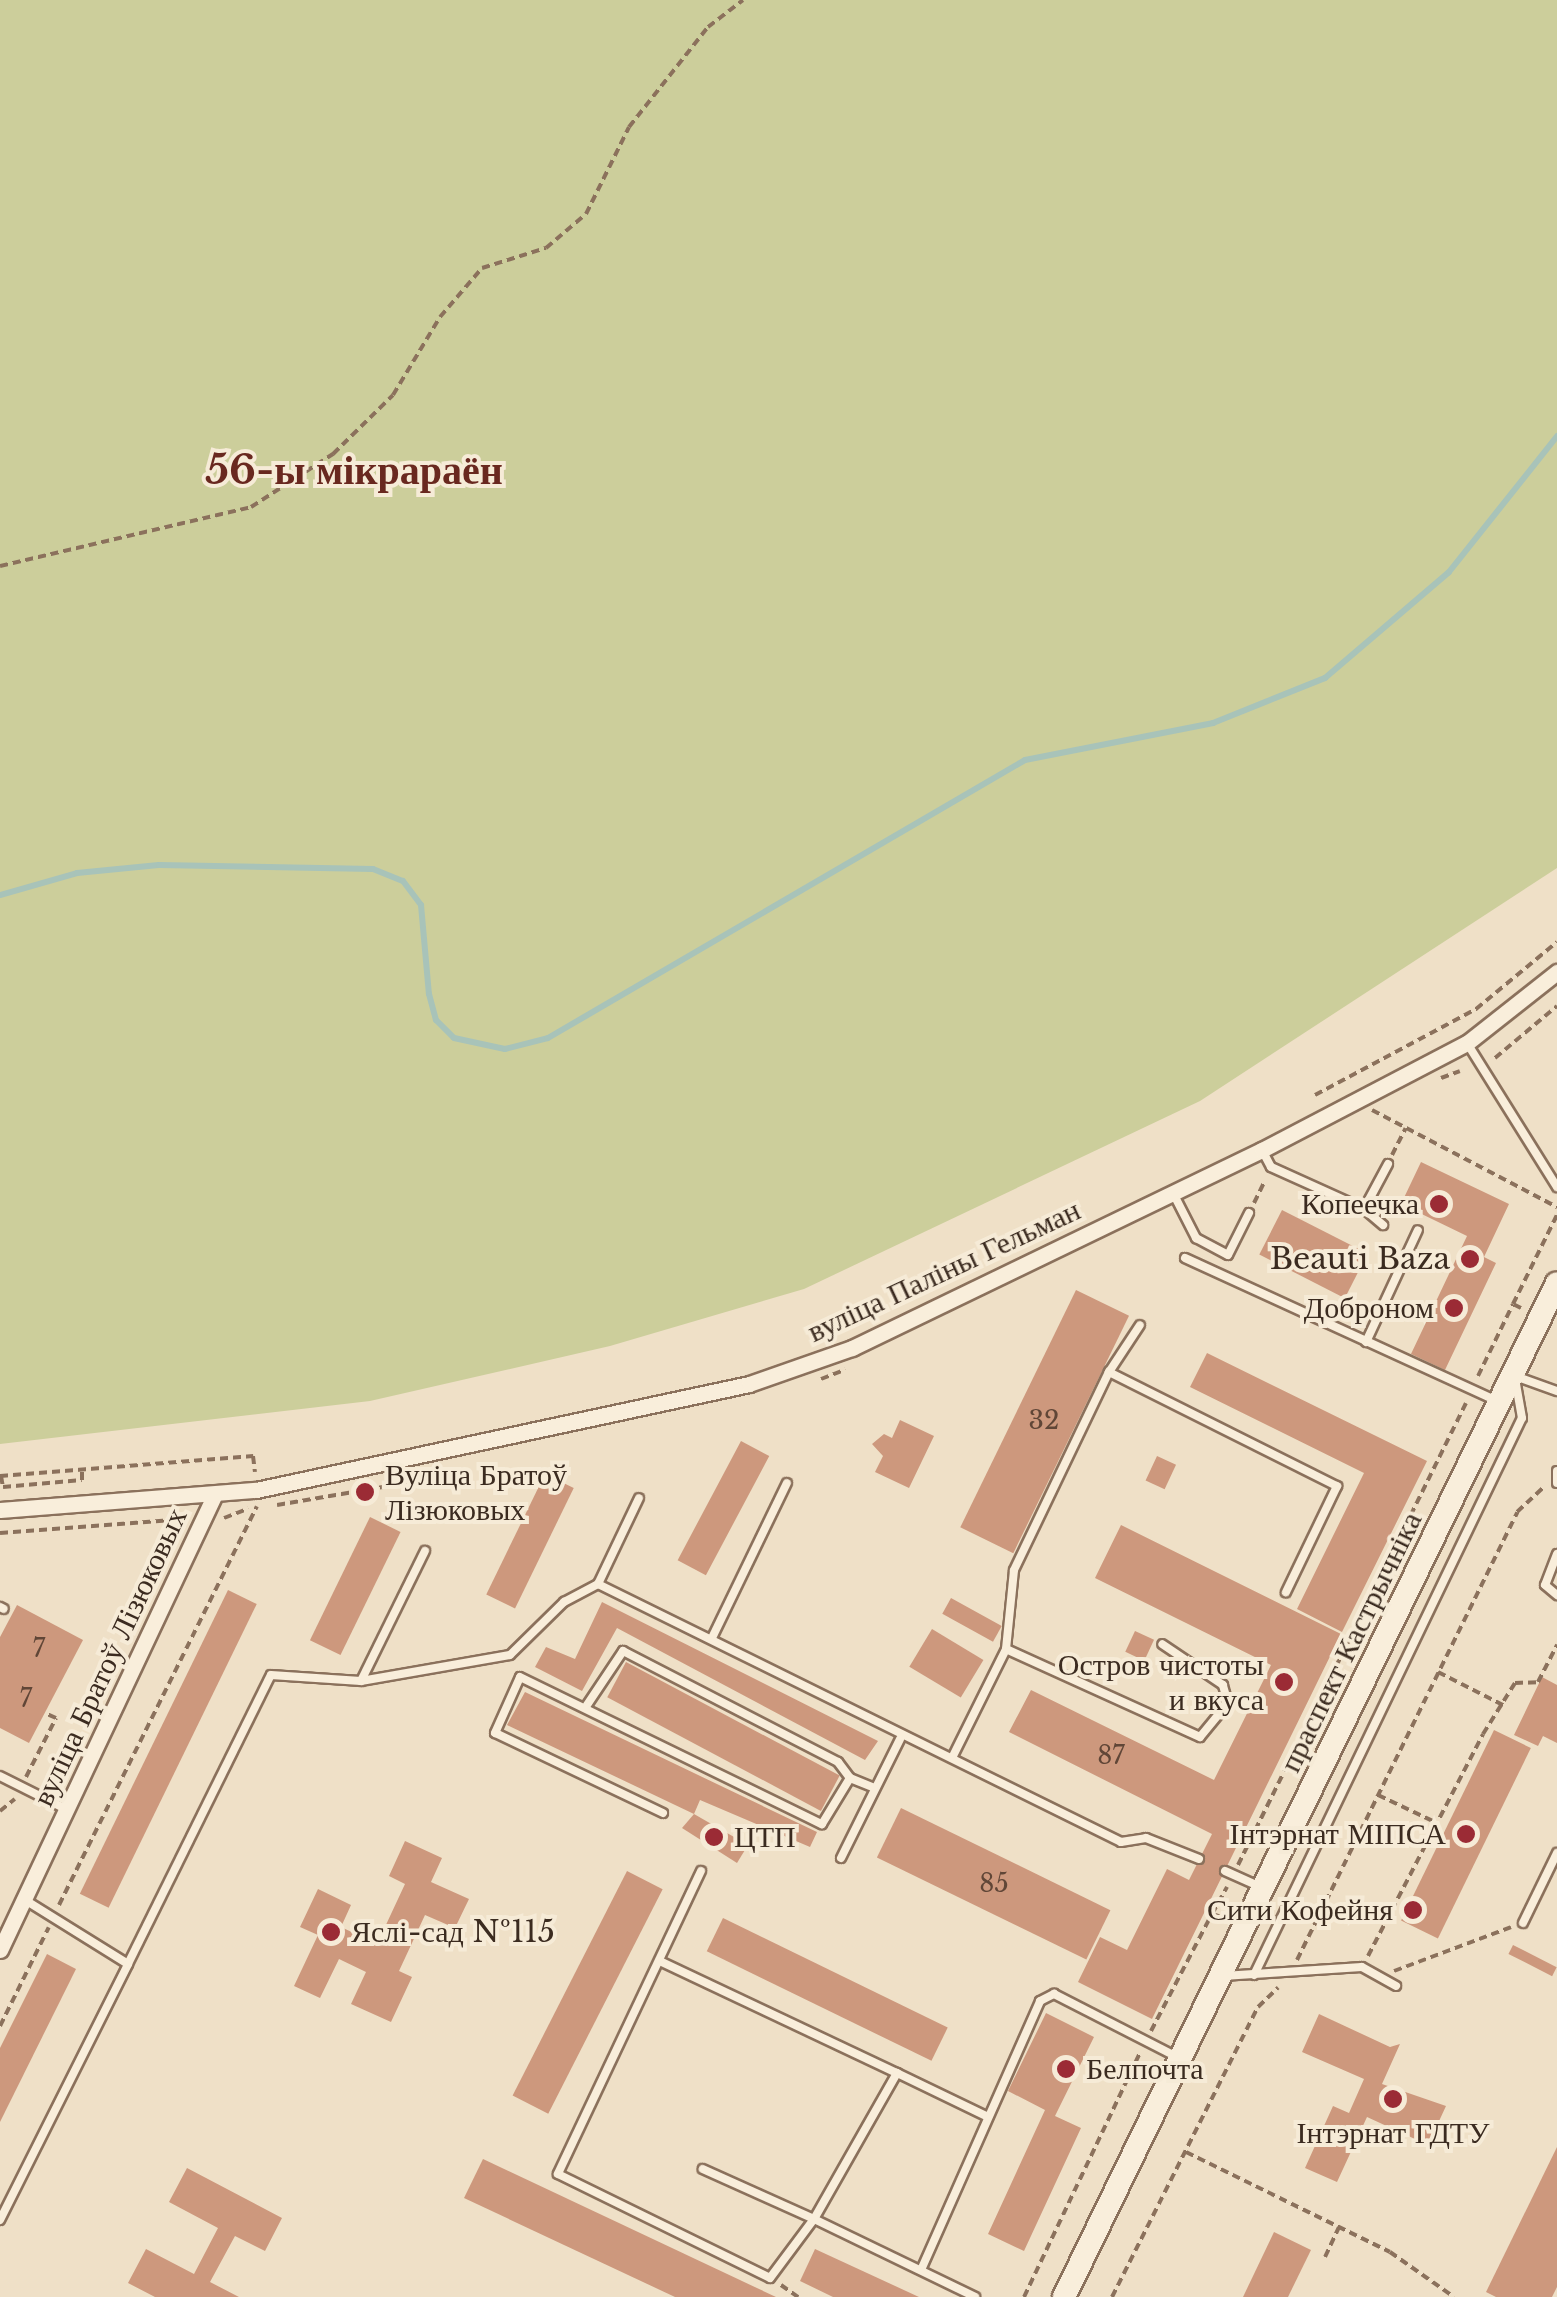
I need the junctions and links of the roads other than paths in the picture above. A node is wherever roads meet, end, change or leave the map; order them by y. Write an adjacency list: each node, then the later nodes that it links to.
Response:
1 (1557, 972): 2 (street, вуліца Паліны Гельман)
2 (1466, 1042): 3 (street, вуліца Паліны Гельман); 5 (lane)
3 (1262, 1150): 6 (street, вуліца Паліны Гельман); 7 (lane)
4 (1388, 1164): 7 (lane)
5 (1557, 1187)
6 (1173, 1193): 8 (lane); 20 (street, вуліца Паліны Гельман)
7 (1364, 1209): 9 (lane)
8 (1249, 1214)
9 (1383, 1225)
10 (1418, 1230): 14 (lane)
11 (1186, 1258): 14 (lane)
12 (1557, 1283): 16 (main road, праспект Кастрычніка)
13 (1140, 1325): 15 (lane)
14 (1366, 1342): 18 (lane)
15 (1109, 1372): 26 (lane); 30 (lane)
16 (1514, 1376): 17 (lane); 18 (main road, праспект Кастрычніка); 53 (lane)
17 (1557, 1391)
18 (1501, 1403): 47 (main road, праспект Кастрычніка)
19 (788, 1483): 28 (lane)
20 (215, 1494): 22 (street, вуліца Паліны Гельман); 40 (street, вуліца Братоў Лізюковых)
21 (639, 1498): 25 (lane)
22 (0, 1510)
23 (425, 1550): 33 (lane)
24 (1557, 1554): 27 (lane)
25 (598, 1584): 28 (lane); 31 (lane)
26 (1286, 1592)
27 (1557, 1595)
28 (712, 1638): 35 (lane)
29 (1162, 1644): 30 (lane)
30 (1006, 1649): 36 (lane)
31 (510, 1655): 32 (lane); 33 (lane)
32 (520, 1677): 34 (lane); 41 (lane)
33 (361, 1680): 52 (lane)
34 (587, 1704): 38 (lane); 38 (lane)
35 (900, 1739): 36 (lane); 39 (lane)
36 (952, 1758): 44 (lane)
37 (0, 1776): 40 (lane)
38 (850, 1778): 39 (lane)
39 (876, 1788): 43 (lane)
40 (68, 1810): 48 (street, вуліца Братоў Лізюковых)
41 (663, 1813)
42 (1557, 1853): 49 (lane)
43 (841, 1858)
44 (1199, 1859)
45 (701, 1871): 51 (lane)
46 (1229, 1873): 47 (lane)
47 (1263, 1888): 54 (main road, праспект Кастрычніка)
48 (25, 1900): 50 (street, вуліца Братоў Лізюковых); 52 (lane)
49 (1522, 1923)
50 (0, 1950)
51 (662, 1962): 57 (lane); 60 (lane)
52 (128, 1964): 61 (lane)
53 (1254, 1975): 54 (lane); 55 (lane)
54 (1218, 1976): 56 (main road, праспект Кастрычніка)
55 (1396, 1986)
56 (1178, 2058): 58 (lane); 64 (main road, праспект Кастрычніка)
57 (897, 2072): 58 (lane); 60 (lane)
58 (988, 2117): 62 (lane)
59 (703, 2169): 60 (lane)
60 (814, 2219): 62 (lane)
61 (0, 2220)
62 (921, 2270): 63 (lane)
63 (975, 2297)
64 (1064, 2297)

